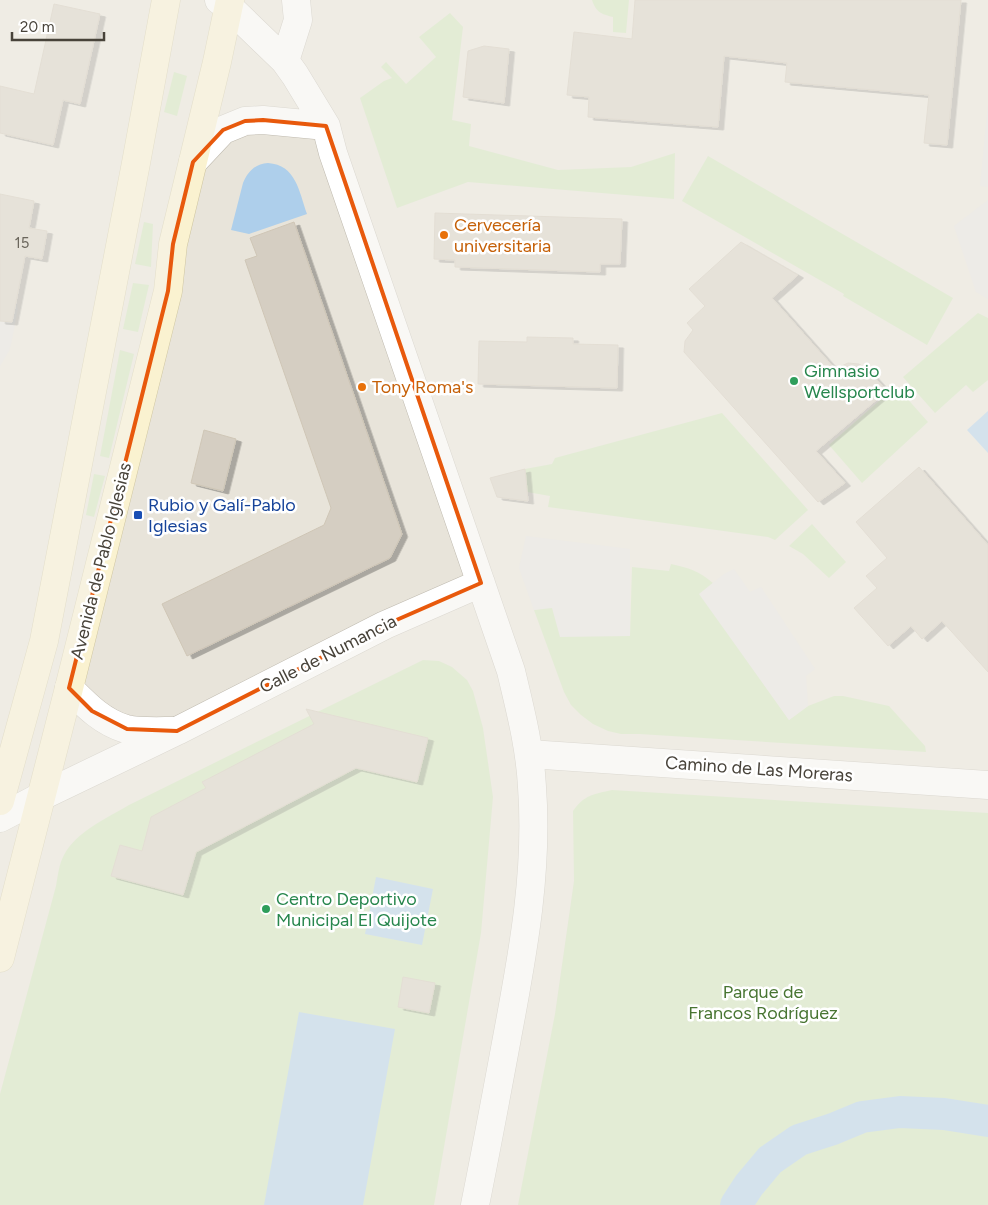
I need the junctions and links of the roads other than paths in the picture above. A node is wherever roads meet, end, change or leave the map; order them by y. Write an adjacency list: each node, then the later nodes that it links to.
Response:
1 (166, 0): 13 (street, Avenida de Pablo Iglesias)
2 (296, 0): 4 (street)
3 (225, 2): 4 (street); 6 (street, Avenida de Pablo Iglesias)
4 (285, 61): 5 (street)
5 (326, 126): 6 (street, Avenida de Pablo Iglesias); 7 (street)
6 (193, 162): 8 (street, Avenida de Pablo Iglesias)
7 (481, 583): 9 (street, Calle de Numancia); 10 (street)
8 (69, 688): 9 (street, Calle de Numancia); 12 (street, Avenida de Pablo Iglesias)
9 (177, 731): 12 (street, Calle de Numancia)
10 (529, 754): 11 (street, Camino de Las Moreras); 16 (street)
11 (988, 784)
12 (42, 796): 14 (street, Calle de Numancia); 15 (street, Avenida de Pablo Iglesias)
13 (0, 801)
14 (0, 818)
15 (0, 958)
16 (476, 1205)

